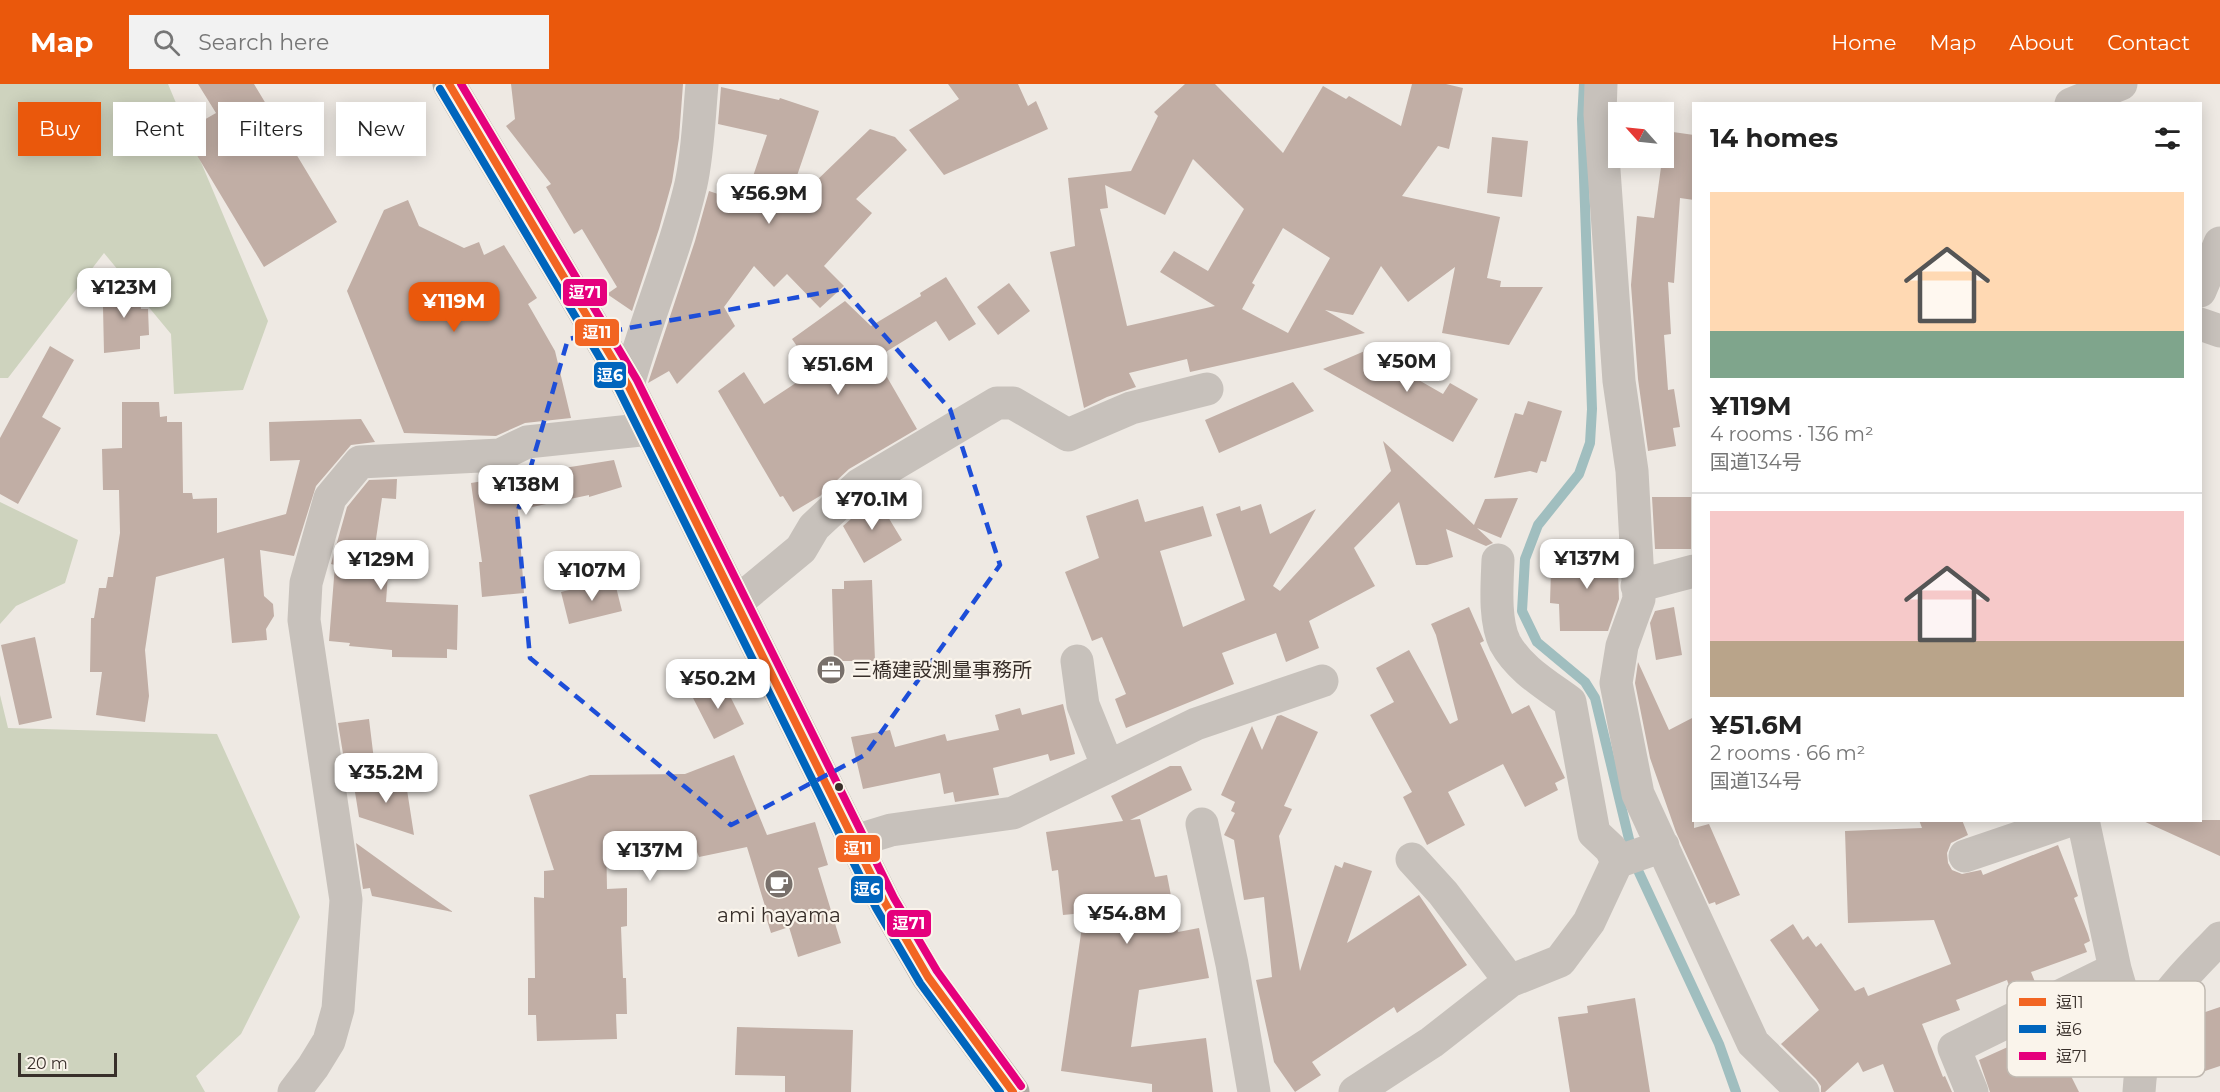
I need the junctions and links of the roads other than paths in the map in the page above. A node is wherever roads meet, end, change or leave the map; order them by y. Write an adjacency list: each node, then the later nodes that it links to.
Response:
1 (449, 84): 10 (highway)
2 (702, 84): 10 (street)
3 (1601, 84): 15 (street)
4 (2121, 84): 5 (street)
5 (2076, 102)
6 (2220, 243): 7 (street)
7 (2202, 286)
8 (2202, 325): 9 (street)
9 (2220, 331)
10 (628, 385): 12 (highway)
11 (1207, 389): 16 (street)
12 (650, 429): 16 (highway); 35 (street)
13 (1498, 560): 24 (street)
14 (1692, 572): 15 (street)
15 (1637, 586): 24 (street)
16 (736, 603): 23 (highway)
17 (1077, 660): 19 (street)
18 (1322, 681): 19 (street)
19 (1108, 767): 23 (street)
20 (2065, 822): 25 (street)
21 (2084, 822): 28 (street)
22 (1202, 824): 37 (street)
23 (855, 841): 36 (highway)
24 (1638, 855): 29 (street); 39 (street)
25 (1965, 856)
26 (1413, 859): 29 (street)
27 (2220, 938): 32 (street)
28 (2115, 969): 30 (street); 31 (street)
29 (1510, 981): 38 (street)
30 (2091, 981)
31 (2118, 981)
32 (2182, 981)
33 (2007, 1022): 40 (street)
34 (2140, 1077): 41 (street)
35 (294, 1092)
36 (1013, 1092)
37 (1254, 1092)
38 (1355, 1092)
39 (1803, 1092)
40 (1972, 1092)
41 (2139, 1092)

